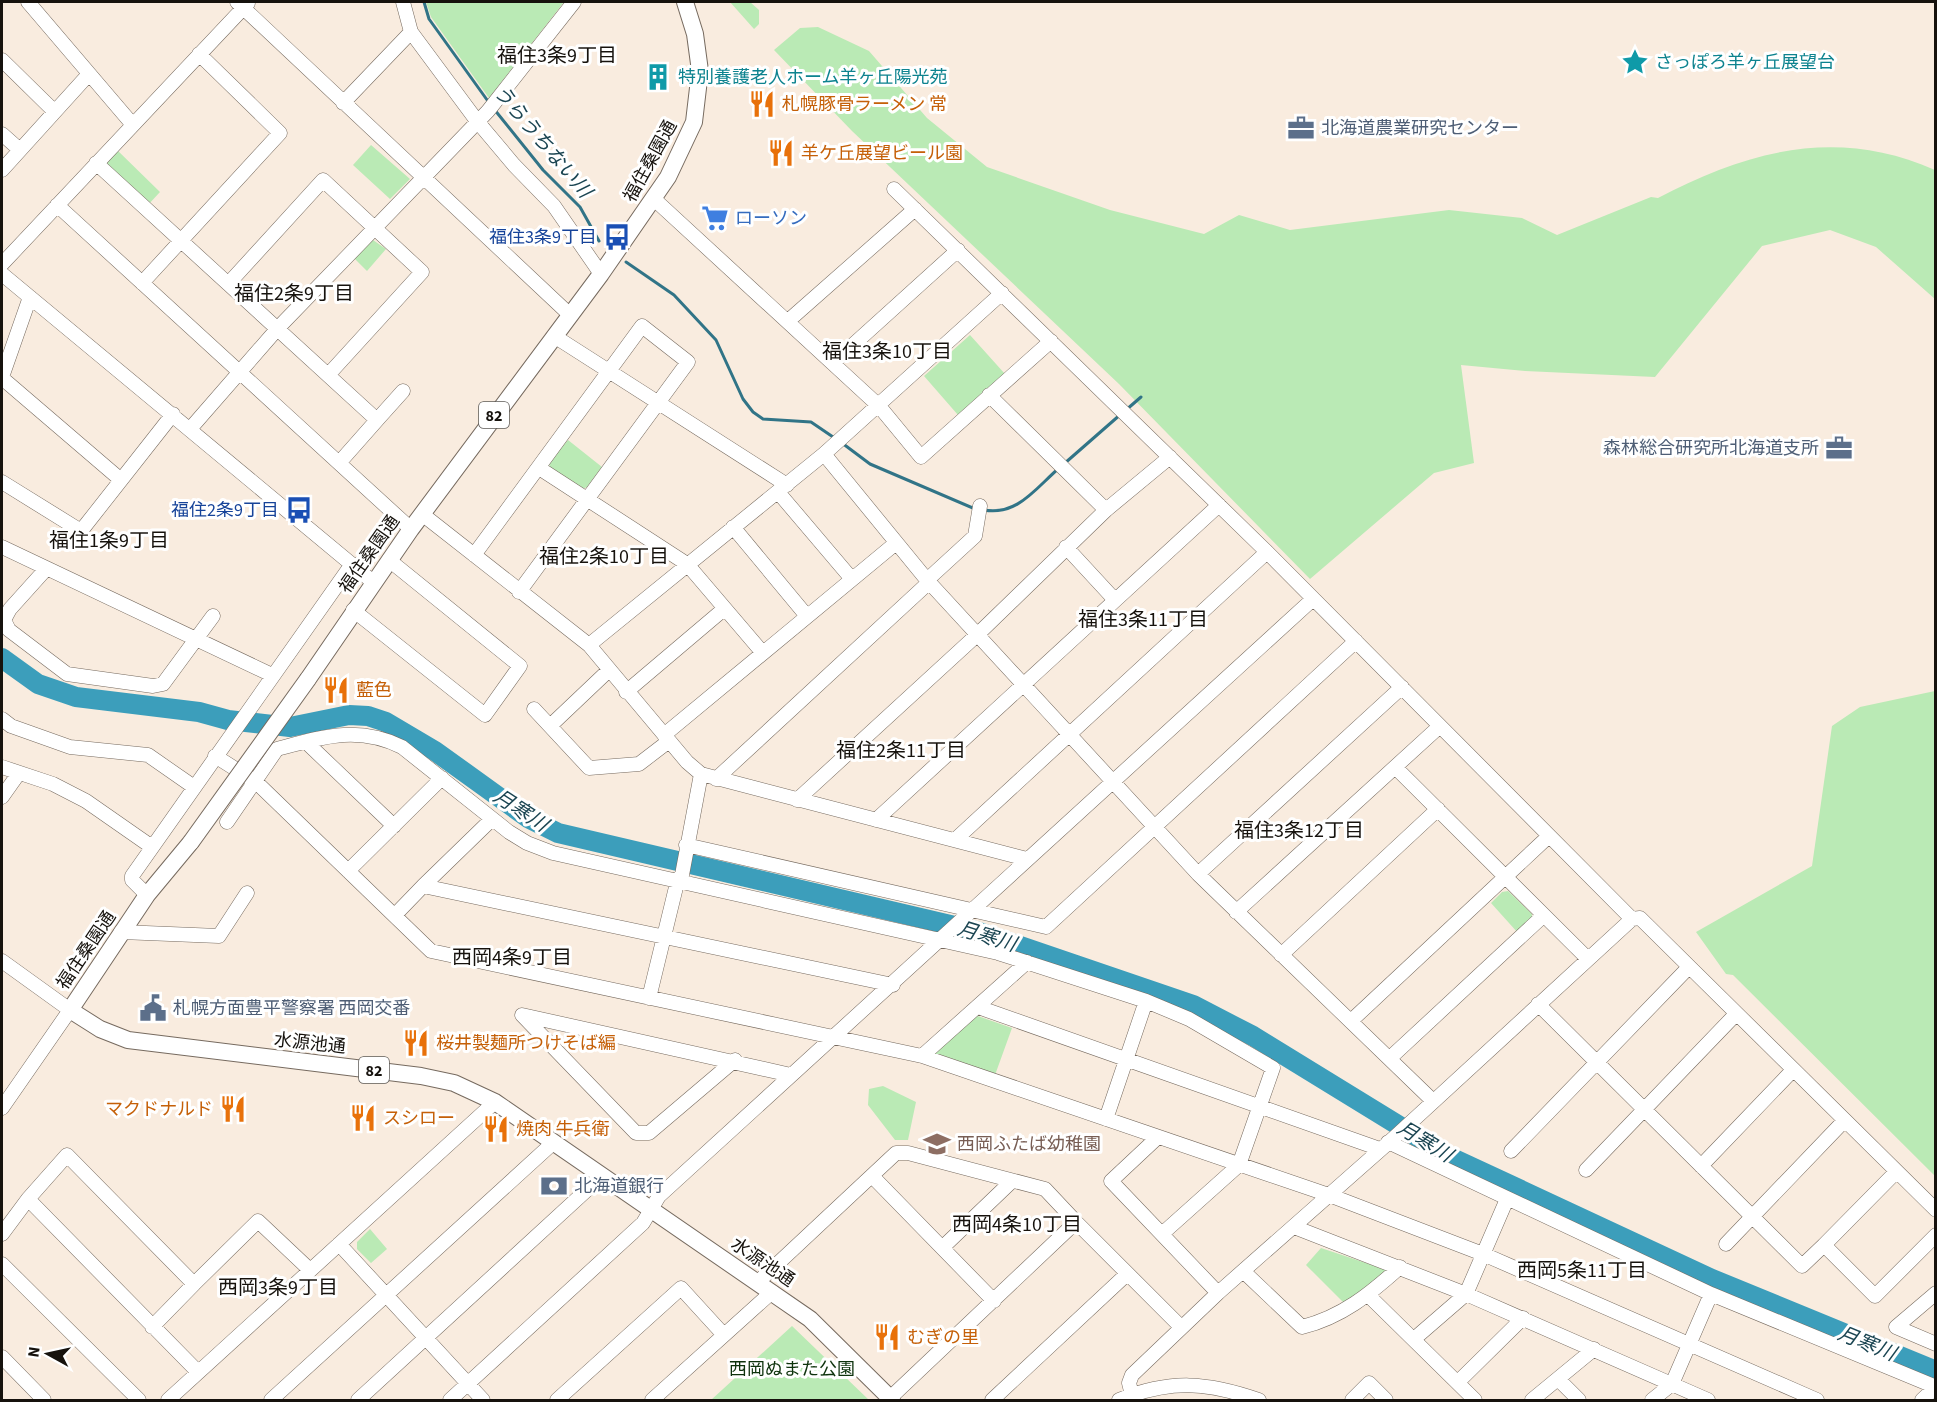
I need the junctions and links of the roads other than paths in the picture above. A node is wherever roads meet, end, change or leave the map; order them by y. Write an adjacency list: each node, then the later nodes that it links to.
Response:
1 (28, 2): 9 (street)
2 (403, 2): 6 (street)
3 (574, 2): 12 (street)
4 (685, 2): 20 (main road, 福住桑園通 / 82)
5 (243, 4): 7 (street); 10 (street)
6 (411, 32): 10 (street); 12 (street)
7 (199, 54): 13 (street); 24 (street)
8 (2, 60): 11 (street)
9 (89, 74): 11 (street); 13 (street)
10 (343, 103): 18 (street)
11 (54, 111): 15 (street)
12 (477, 121): 18 (street); 28 (street)
13 (133, 125): 16 (street)
14 (2, 134): 15 (street)
15 (20, 150): 17 (street)
16 (96, 164): 21 (street); 24 (street)
17 (2, 170)
18 (424, 178): 23 (street); 33 (street)
19 (894, 189): 22 (street)
20 (654, 199): 28 (main road, 福住桑園通 / 82); 34 (street)
21 (57, 205): 26 (street); 29 (street)
22 (915, 209): 25 (street); 34 (street)
23 (376, 227): 30 (street); 35 (street); 41 (street)
24 (180, 239): 29 (street); 30 (street)
25 (958, 250): 31 (street); 38 (street)
26 (2, 264)
27 (2, 274): 32 (street)
28 (601, 274): 33 (main road, 福住桑園通 / 82)
29 (142, 283): 39 (street)
30 (229, 283): 35 (street)
31 (1002, 293): 37 (street); 46 (street)
32 (30, 297): 42 (street); 47 (street)
33 (569, 314): 36 (main road, 福住桑園通 / 82)
34 (788, 321): 38 (street)
35 (278, 328): 39 (street); 41 (street)
36 (554, 336): 40 (street); 61 (main road, 福住桑園通 / 82)
37 (1051, 341): 44 (street); 51 (street)
38 (833, 363): 46 (street)
39 (238, 371): 49 (street); 52 (street)
40 (609, 372): 45 (street); 45 (street); 53 (street)
41 (329, 375): 48 (street)
42 (2, 378): 54 (street)
43 (404, 391): 48 (street)
44 (989, 395): 46 (street); 59 (street)
45 (657, 403): 56 (street); 57 (street)
46 (879, 406): 50 (street)
47 (173, 414): 49 (street); 54 (street)
48 (377, 420): 52 (street)
49 (190, 429): 70 (street)
50 (829, 450): 56 (street); 64 (street)
51 (1170, 457): 58 (street); 59 (street)
52 (339, 463): 63 (street)
53 (539, 468): 57 (street); 68 (street)
54 (121, 480): 55 (street)
55 (2, 482)
56 (783, 488): 62 (street); 73 (street)
57 (588, 500): 71 (street); 76 (street)
58 (1219, 505): 67 (street); 77 (street)
59 (1106, 510): 65 (street)
60 (979, 511): 74 (street)
61 (422, 514): 63 (main road, 福住桑園通 / 82); 68 (street)
62 (733, 527): 71 (street); 81 (street)
63 (411, 529): 69 (main road, 福住桑園通 / 82)
64 (896, 543): 73 (street); 74 (street)
65 (1066, 547): 77 (street); 83 (street)
66 (2, 548): 72 (street)
67 (1267, 552): 78 (street); 97 (street)
68 (474, 555): 76 (street)
69 (389, 560): 75 (main road, 福住桑園通 / 82); 80 (street)
70 (352, 564): 75 (street); 89 (street)
71 (687, 564): 79 (street); 86 (street)
72 (46, 569): 84 (street); 84 (street)
73 (851, 578): 81 (street)
74 (927, 580): 83 (street); 106 (street)
75 (373, 582): 80 (main road, 福住桑園通 / 82)
76 (519, 592): 86 (street)
77 (1114, 599): 90 (street)
78 (1313, 599): 85 (street); 107 (street)
79 (724, 609): 87 (street); 92 (street)
80 (353, 610): 129 (main road, 福住桑園通 / 82, bridge)
81 (806, 615): 87 (street)
82 (213, 616): 84 (street)
83 (978, 634): 90 (street); 111 (street)
84 (197, 639): 89 (street)
85 (1356, 641): 91 (street); 117 (street)
86 (589, 645): 88 (street)
87 (762, 652): 98 (street)
88 (608, 671): 92 (street); 95 (street)
89 (272, 675): 100 (street)
90 (1023, 684): 97 (street); 114 (street)
91 (1402, 687): 96 (street); 124 (street)
92 (626, 692): 98 (street)
93 (534, 709): 95 (street)
94 (2, 719): 109 (street)
95 (550, 726): 98 (street)
96 (1440, 726): 102 (street); 118 (street)
97 (1069, 734): 107 (street); 119 (street)
98 (666, 738): 104 (street)
99 (306, 742): 105 (street); 108 (street); 116 (street)
100 (215, 756): 108 (street); 109 (street)
101 (2, 767): 103 (street)
102 (1395, 767): 112 (street); 130 (street)
103 (20, 773): 110 (street); 120 (street)
104 (701, 774): 106 (street); 121 (street)
105 (442, 778): 113 (street); 116 (street)
106 (716, 779): 111 (street)
107 (1112, 781): 117 (street); 122 (street)
108 (256, 782): 115 (street); 123 (street)
109 (194, 787): 120 (street)
110 (2, 797)
111 (797, 800): 114 (street)
112 (1438, 809): 126 (street); 138 (street)
113 (492, 819): 125 (street); 127 (street)
114 (876, 820): 119 (street)
115 (227, 822)
116 (394, 826): 123 (street)
117 (1155, 828): 124 (street); 131 (street)
118 (1549, 836): 126 (street); 134 (street)
119 (956, 839): 122 (street)
120 (152, 847): 129 (street)
121 (687, 847): 125 (street); 131 (street)
122 (1027, 859): 131 (street)
123 (348, 871): 132 (street)
124 (1198, 874): 130 (street)
125 (680, 877): 136 (street); 137 (street)
126 (1507, 878): 133 (street); 150 (street)
127 (423, 886): 132 (street); 136 (street)
128 (247, 893): 135 (street)
129 (147, 895): 135 (main road, 福住桑園通 / 82)
130 (1236, 912): 138 (street)
131 (968, 913): 137 (street)
132 (395, 915): 144 (street)
133 (1543, 916): 139 (street); 153 (street)
134 (1632, 919): 139 (street); 142 (street)
135 (121, 932): 148 (main road, 福住桑園通 / 82)
136 (664, 937): 143 (street); 144 (street)
137 (941, 938): 141 (street); 143 (street)
138 (1281, 955): 150 (street)
139 (1588, 959): 146 (street)
140 (2, 961): 148 (street, 水源池通)
141 (1027, 962): 145 (street); 147 (street)
142 (1689, 967): 149 (street); 156 (street)
143 (893, 985): 151 (street)
144 (649, 998): 151 (street)
145 (1146, 1002): 155 (street); 161 (street)
146 (1538, 1004): 156 (street); 159 (street)
147 (978, 1007): 152 (street); 155 (street)
148 (70, 1010): 160 (main road, 水源池通 / 82); 162 (street, 福住桑園通)
149 (1736, 1014): 157 (street); 163 (street)
150 (1352, 1020): 153 (street)
151 (832, 1037): 152 (street); 158 (street)
152 (922, 1056): 164 (street)
153 (1390, 1058): 159 (street)
154 (735, 1060): 154 (street); 158 (street)
155 (1126, 1060): 161 (street); 164 (street)
156 (1597, 1063): 163 (street); 169 (street)
157 (1792, 1071): 165 (street); 171 (street)
158 (791, 1075): 180 (street)
159 (1432, 1100): 168 (street)
160 (495, 1102): 167 (main road, 水源池通 / 82); 188 (street)
161 (1261, 1107): 168 (street); 170 (street)
162 (2, 1108)
163 (1645, 1111): 171 (street); 172 (street)
164 (1106, 1119): 166 (street)
165 (1843, 1122): 173 (street); 182 (street)
166 (1158, 1137): 170 (street); 185 (street)
167 (554, 1142): 174 (main road, 水源池通 / 82); 204 (street)
168 (1388, 1143): 177 (street); 179 (street)
169 (1511, 1151)
170 (1239, 1165): 177 (street); 185 (street)
171 (1701, 1166): 182 (street)
172 (1586, 1170)
173 (1896, 1172): 181 (street); 190 (street)
174 (602, 1176): 180 (main road, 水源池通 / 82); 211 (street)
175 (872, 1176): 176 (street); 191 (street); 199 (street)
176 (1012, 1180): 183 (street); 191 (street)
177 (1329, 1195): 184 (street); 192 (street)
178 (28, 1198): 186 (street); 198 (street); 208 (street)
179 (1507, 1199): 192 (street); 203 (street)
180 (651, 1208): 199 (main road, 水源池通 / 82); 220 (street)
181 (1935, 1210)
182 (1752, 1215): 189 (street); 190 (street)
183 (1076, 1222): 197 (street); 206 (street)
184 (1294, 1227): 194 (street); 196 (street)
185 (1162, 1233): 200 (street)
186 (2, 1234)
187 (1935, 1235): 190 (street)
188 (339, 1244): 195 (street); 204 (street)
189 (1726, 1244)
190 (1824, 1245)
191 (944, 1247): 206 (street)
192 (1483, 1254): 202 (street); 213 (street)
193 (2, 1264): 226 (street)
194 (1400, 1267): 202 (street); 205 (street)
195 (310, 1270): 198 (street); 217 (street)
196 (1243, 1271): 200 (street); 205 (street)
197 (1127, 1274): 209 (street); 234 (street)
198 (194, 1284): 208 (street)
199 (765, 1287): 210 (street); 224 (main road, 水源池通 / 82)
200 (1218, 1293): 209 (street)
201 (1935, 1293): 214 (street)
202 (1466, 1294): 207 (street); 212 (street)
203 (1711, 1294): 213 (street); 222 (street)
204 (387, 1295): 211 (street); 228 (street)
205 (1368, 1295): 212 (street)
206 (994, 1301): 224 (street)
207 (1523, 1318): 215 (street); 219 (street)
208 (152, 1327): 217 (street)
209 (1181, 1327): 223 (street)
210 (723, 1334): 232 (street); 233 (street)
211 (426, 1338): 220 (street); 229 (street)
212 (1414, 1339): 219 (street)
213 (1690, 1344): 221 (street); 244 (street)
214 (1935, 1344)
215 (1594, 1349): 218 (street); 221 (street)
216 (2, 1357): 225 (street)
217 (198, 1372): 227 (street)
218 (1558, 1379): 240 (street); 241 (street)
219 (1458, 1382): 239 (street)
220 (468, 1384): 230 (street); 231 (street)
221 (1672, 1384): 242 (street); 243 (street)
222 (1935, 1387): 245 (street)
223 (1132, 1395): 235 (street); 236 (street)
224 (891, 1400)
225 (44, 1401)
226 (138, 1401)
227 (168, 1401)
228 (271, 1401)
229 (358, 1401)
230 (450, 1401)
231 (483, 1401)
232 (557, 1401)
233 (652, 1401)
234 (992, 1401)
235 (1119, 1401)
236 (1259, 1401)
237 (1352, 1401): 238 (street)
238 (1386, 1401)
239 (1475, 1401)
240 (1532, 1401)
241 (1579, 1401)
242 (1652, 1401)
243 (1708, 1401)
244 (1817, 1401)
245 (1922, 1401)

